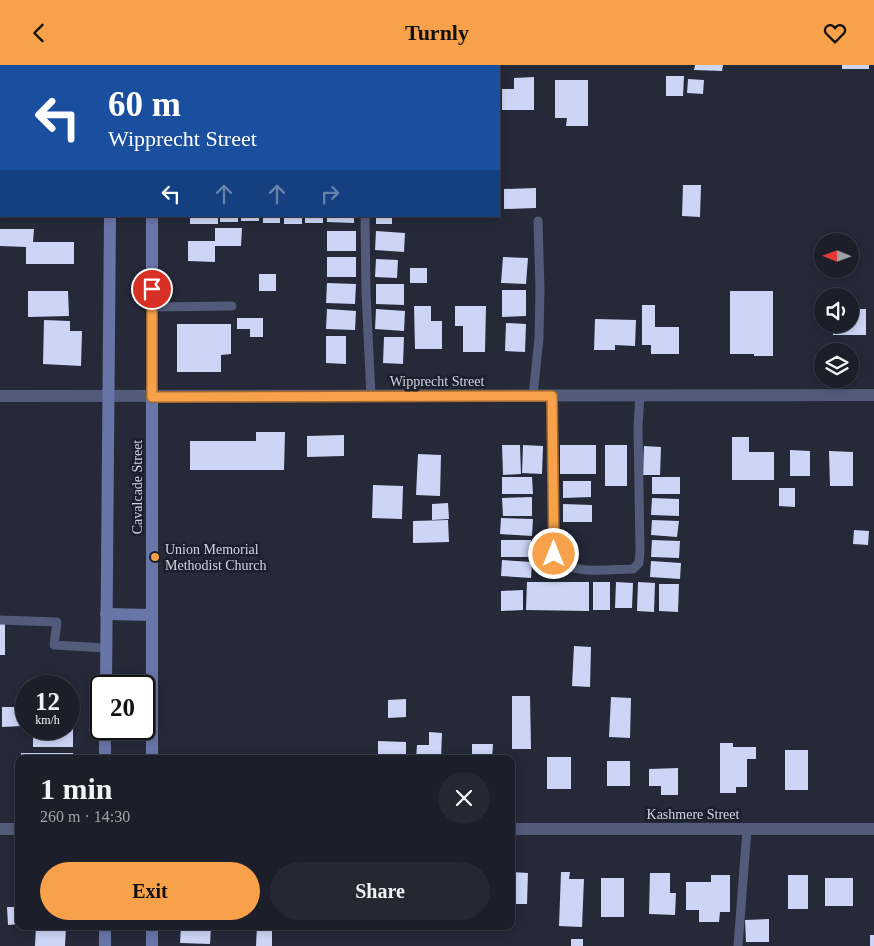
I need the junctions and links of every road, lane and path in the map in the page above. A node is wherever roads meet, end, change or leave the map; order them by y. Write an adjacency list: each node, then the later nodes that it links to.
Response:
1 (110, 217): 12 (main road)
2 (152, 217): 6 (main road, Cavalcade Street)
3 (365, 217): 14 (lane)
4 (538, 221): 9 (lane)
5 (232, 306): 6 (lane)
6 (152, 307): 13 (main road, Cavalcade Street)
7 (874, 395): 11 (street, Wipprecht Street)
8 (0, 396): 12 (street, Wipprecht Street)
9 (533, 396): 10 (street, Wipprecht Street); 14 (street, Wipprecht Street)
10 (552, 396): 11 (street, Wipprecht Street); 11 (lane)
11 (640, 396)
12 (108, 397): 13 (street, Wipprecht Street); 15 (main road)
13 (152, 397): 14 (street, Wipprecht Street); 16 (main road, Cavalcade Street)
14 (370, 397)
15 (106, 614): 16 (main road); 18 (main road)
16 (152, 615): 22 (main road, Cavalcade Street)
17 (0, 620): 18 (lane)
18 (106, 648): 19 (main road)
19 (106, 675)
20 (105, 740): 21 (main road)
21 (105, 755)
22 (152, 755)
23 (0, 829): 24 (street)
24 (15, 829)
25 (515, 829): 26 (street, Kashmere Street)
26 (747, 829): 27 (street, Kashmere Street); 32 (lane)
27 (874, 829)
28 (105, 930): 30 (main road)
29 (152, 930): 31 (main road)
30 (105, 946)
31 (152, 946)
32 (738, 946)

